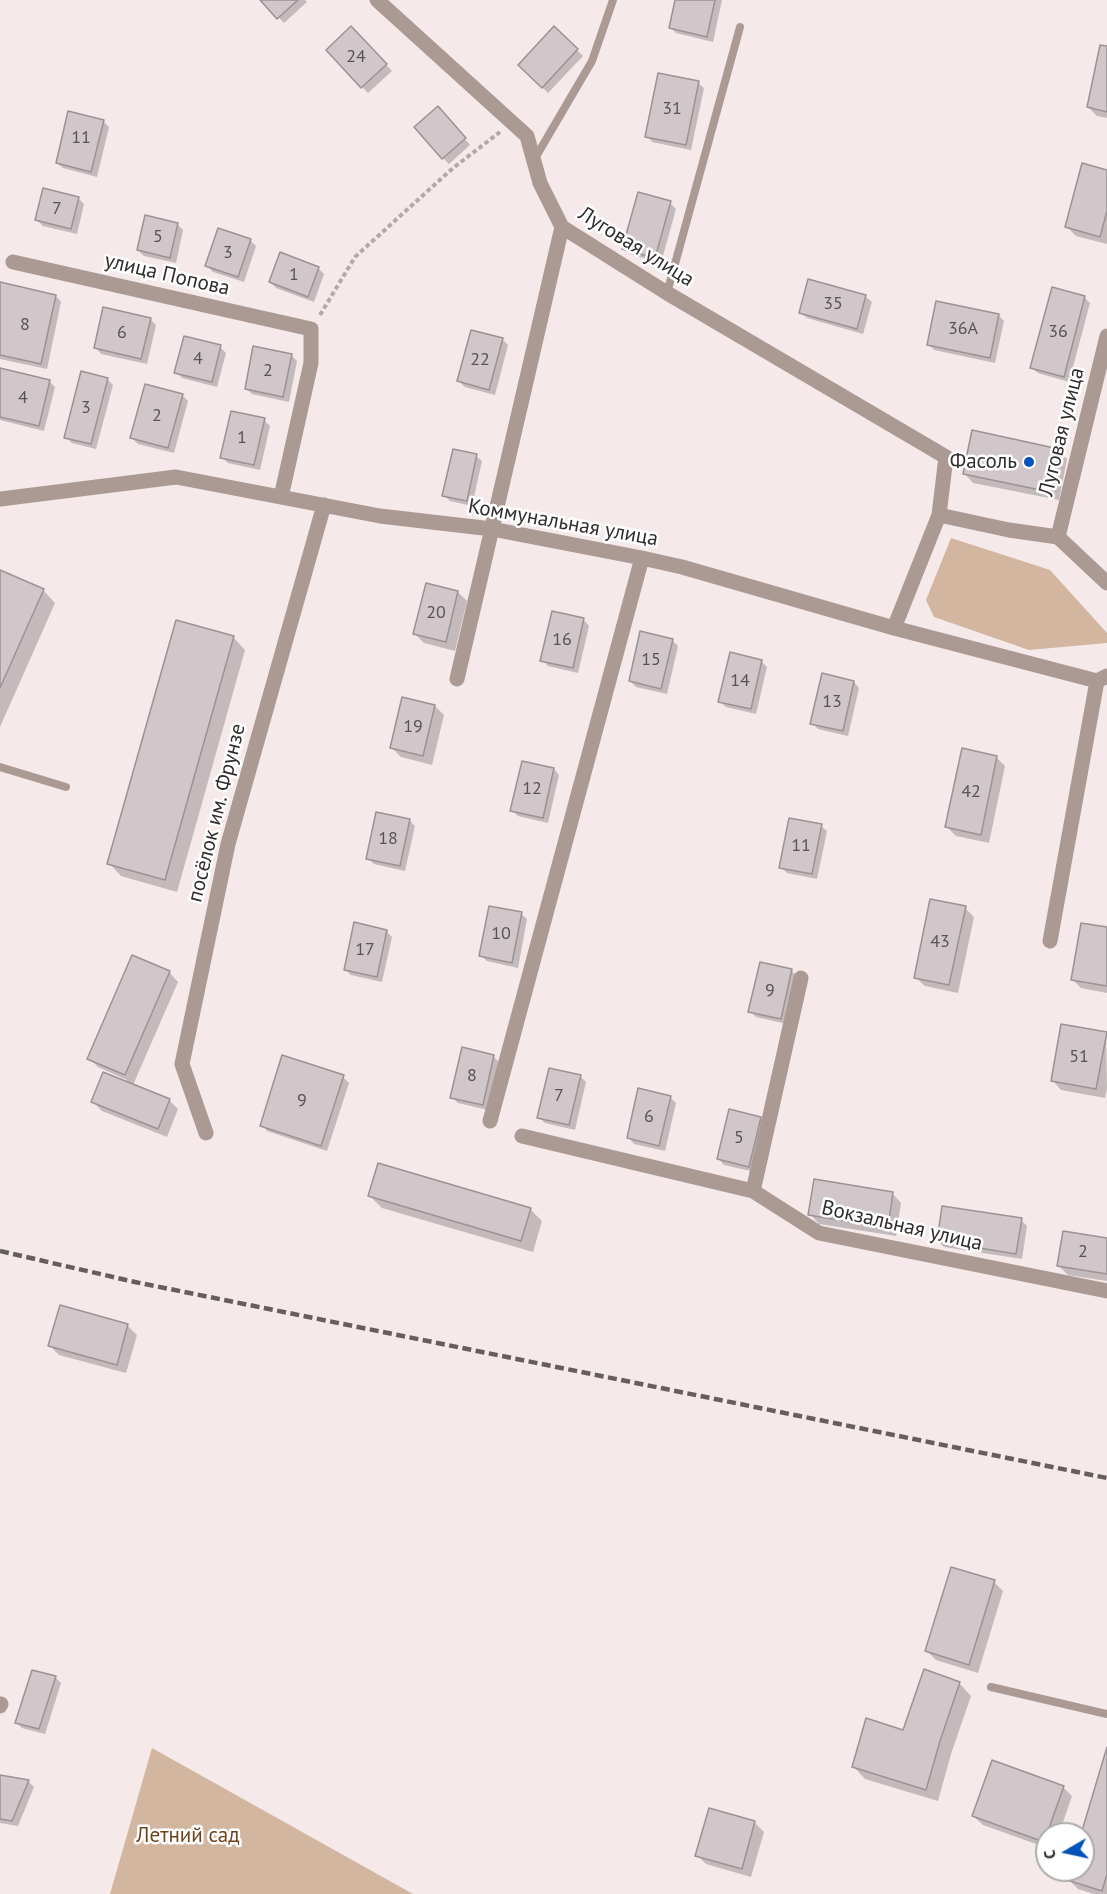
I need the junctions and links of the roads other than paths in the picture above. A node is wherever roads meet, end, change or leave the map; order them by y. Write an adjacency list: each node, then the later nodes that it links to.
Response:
1 (377, 0): 4 (street, Луговая улица)
2 (613, 0): 4 (lane)
3 (740, 27): 7 (lane)
4 (534, 160): 5 (street, Луговая улица)
5 (562, 227): 7 (street, Луговая улица); 13 (street)
6 (13, 262): 9 (street, улица Попова)
7 (667, 293): 12 (street, Луговая улица)
8 (1107, 336): 14 (street, Луговая улица)
9 (281, 497): 10 (street, Коммунальная улица); 11 (street, Коммунальная улица)
10 (0, 499)
11 (324, 505): 13 (street, Коммунальная улица); 25 (street, посёлок им. Фрунзе)
12 (939, 515): 14 (street); 17 (street)
13 (492, 529): 15 (street, Коммунальная улица); 18 (street)
14 (1058, 537): 16 (street)
15 (642, 558): 17 (street, Коммунальная улица); 24 (street)
16 (1107, 583)
17 (894, 628): 19 (street, Коммунальная улица)
18 (457, 679)
19 (1102, 679): 22 (street)
20 (0, 767): 21 (lane)
21 (66, 787)
22 (1050, 941)
23 (801, 978): 27 (street)
24 (490, 1121)
25 (206, 1133)
26 (522, 1136): 27 (street, Вокзальная улица)
27 (753, 1191): 28 (street, Вокзальная улица)
28 (1107, 1291)
29 (991, 1687): 30 (lane)
30 (1107, 1714)

